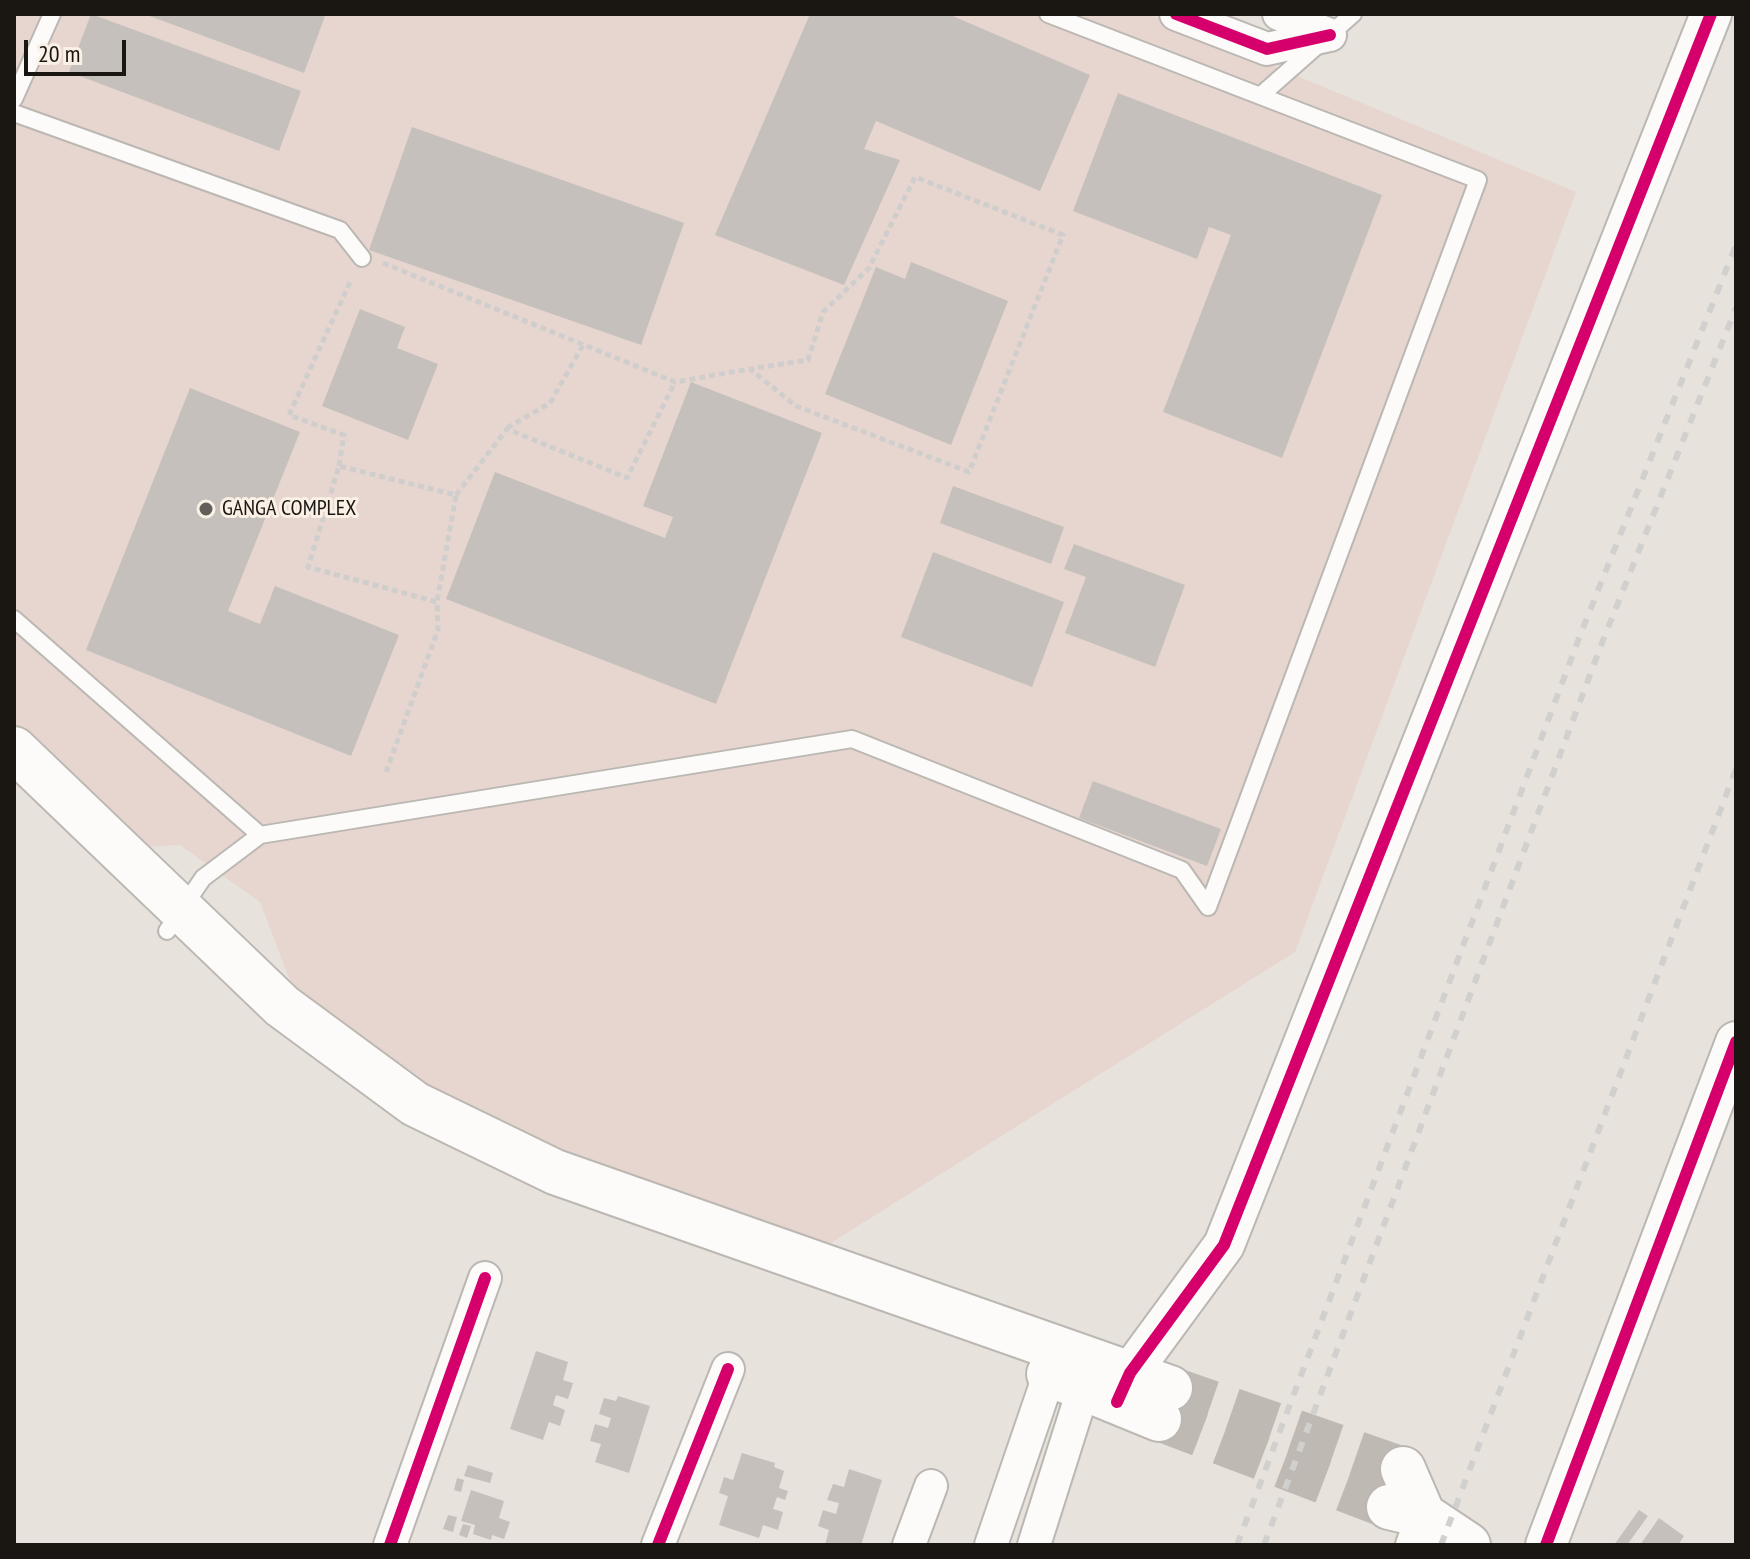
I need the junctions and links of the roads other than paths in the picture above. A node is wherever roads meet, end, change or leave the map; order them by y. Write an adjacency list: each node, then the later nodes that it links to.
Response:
1 (52, 14): 8 (lane)
2 (1048, 14): 7 (lane)
3 (1176, 14): 6 (street)
4 (1279, 14): 6 (street)
5 (1711, 14): 20 (street)
6 (1341, 24): 7 (lane)
7 (1260, 96): 14 (lane)
8 (14, 99)
9 (14, 113): 10 (lane)
10 (362, 258)
11 (14, 619): 14 (lane)
12 (14, 749): 15 (main road)
13 (14, 786): 15 (main road)
14 (260, 835): 15 (lane)
15 (174, 920): 20 (main road)
16 (1736, 1042): 17 (street)
17 (1723, 1110): 29 (street)
18 (485, 1278): 23 (street)
19 (728, 1369): 24 (street)
20 (1110, 1384): 26 (street); 27 (street)
21 (931, 1486): 25 (street)
22 (1406, 1509): 28 (main road)
23 (390, 1545)
24 (658, 1545)
25 (909, 1545)
26 (991, 1545)
27 (1034, 1545)
28 (1468, 1545)
29 (1546, 1545)

